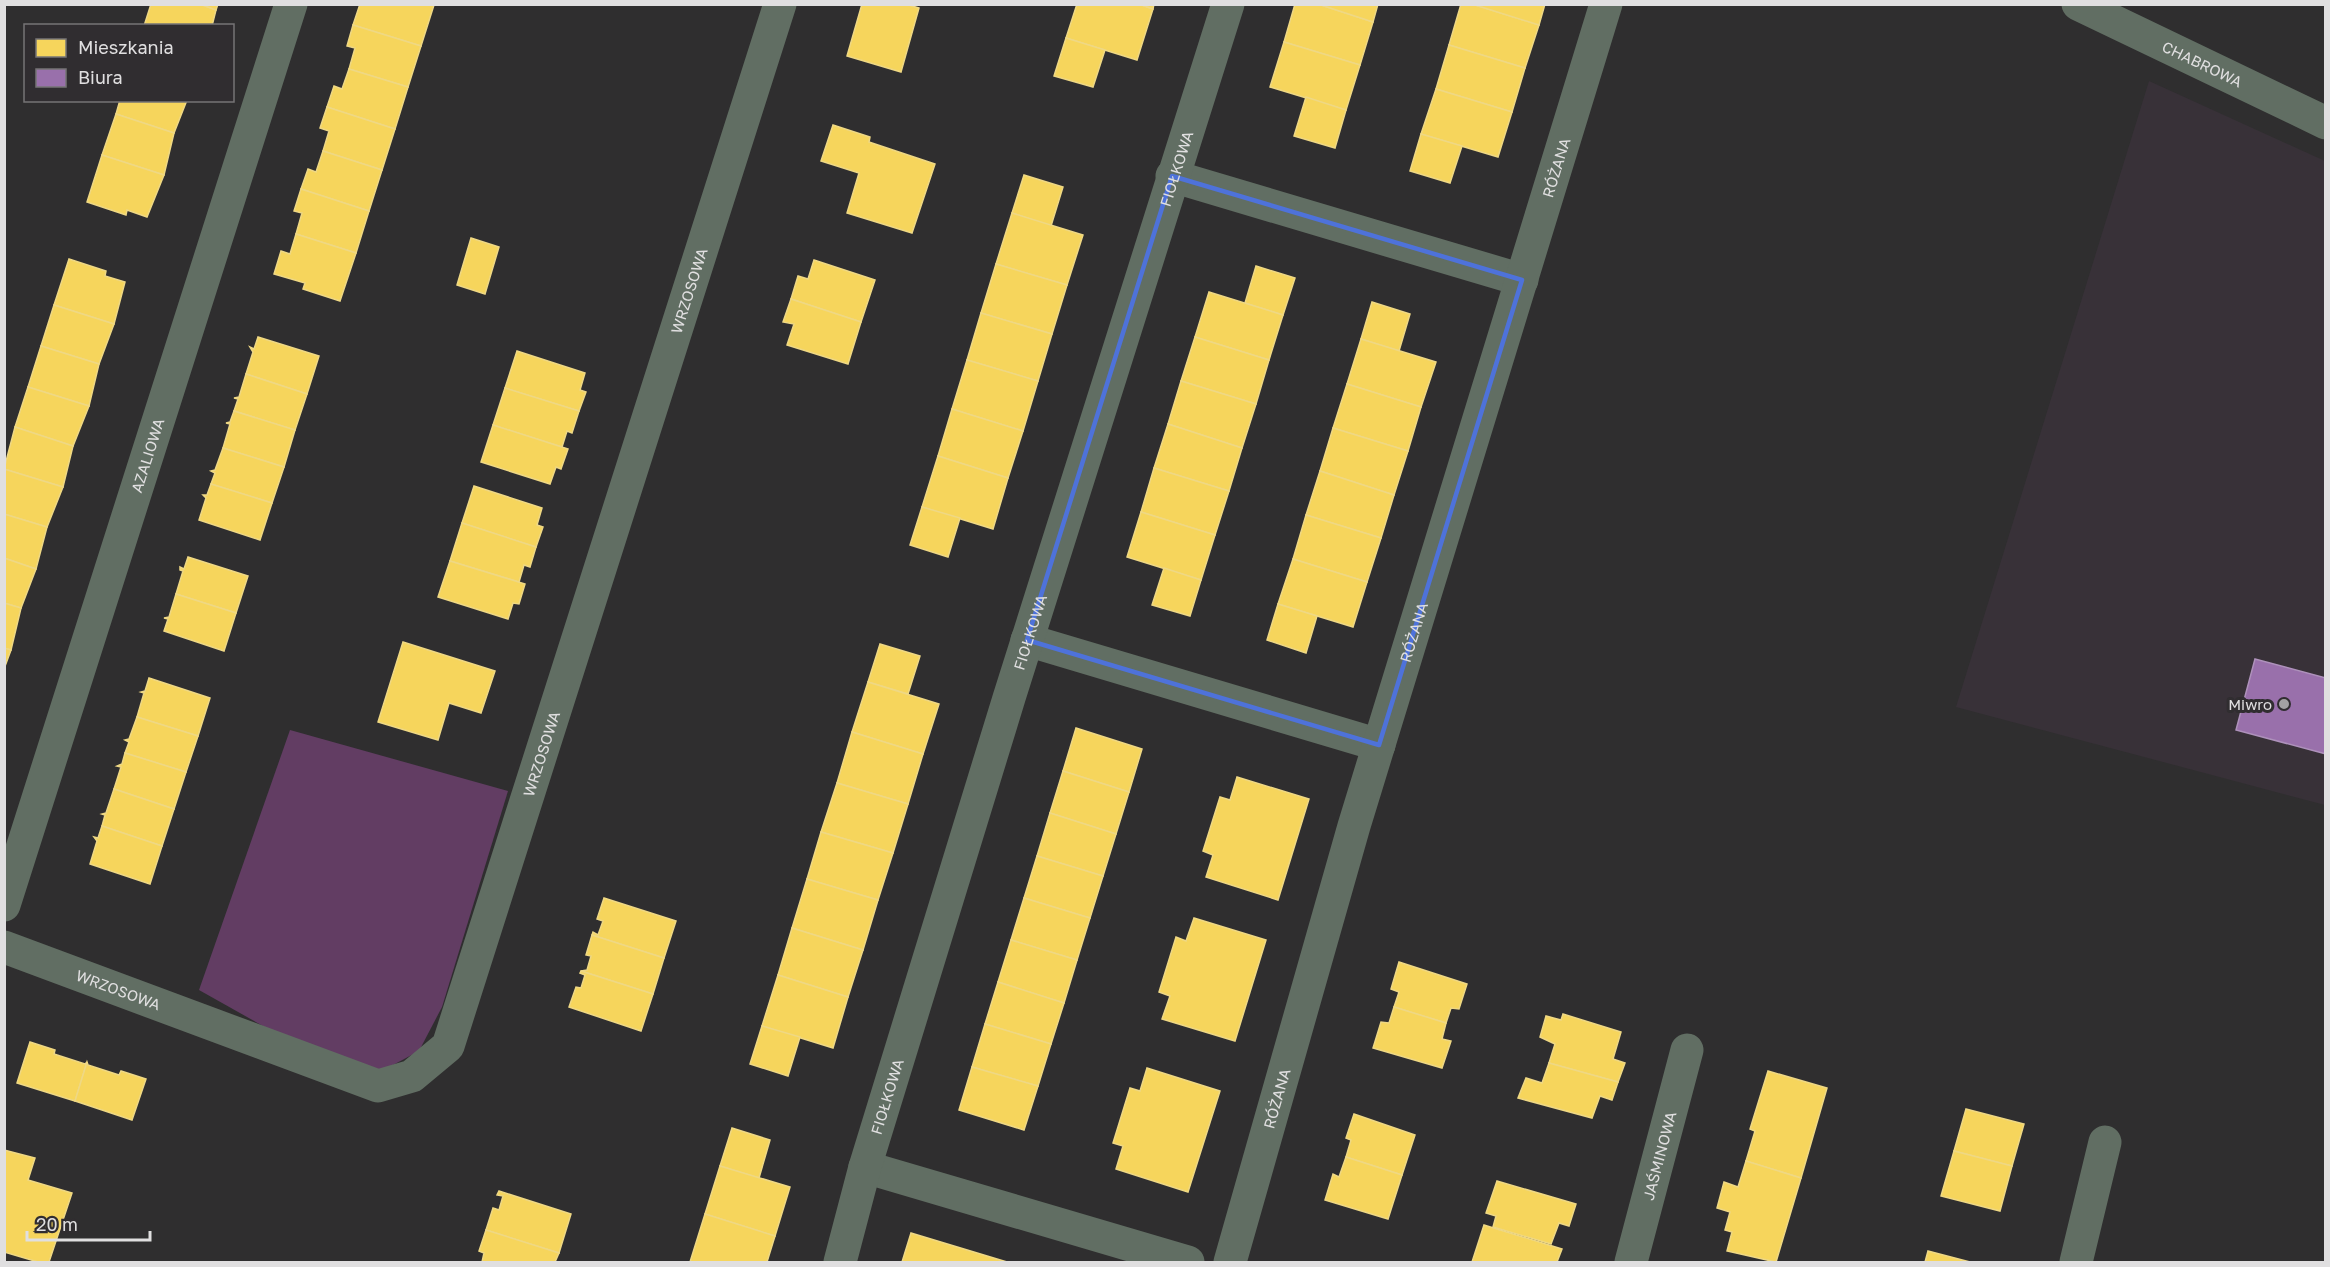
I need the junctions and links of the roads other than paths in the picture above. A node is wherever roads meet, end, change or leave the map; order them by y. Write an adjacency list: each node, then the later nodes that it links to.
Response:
1 (291, 4): 11 (street, AZALIOWA)
2 (780, 4): 12 (street, WRZOSOWA)
3 (1228, 4): 7 (street, FIOŁKOWA)
4 (1606, 4): 8 (street, RÓŻANA)
5 (2078, 4): 6 (street, CHABROWA)
6 (2325, 123)
7 (1172, 176): 8 (street); 9 (street, FIOŁKOWA)
8 (1522, 280): 10 (street, RÓŻANA)
9 (1027, 640): 10 (street); 15 (street, FIOŁKOWA)
10 (1379, 745): 18 (street, RÓŻANA)
11 (4, 905)
12 (4, 947)
13 (1687, 1050): 19 (street, JAŚMINOWA)
14 (2105, 1142): 20 (street)
15 (865, 1167): 16 (street, FIOŁKOWA); 17 (street)
16 (840, 1263)
17 (1188, 1263)
18 (1230, 1263)
19 (1631, 1263)
20 (2076, 1263)

